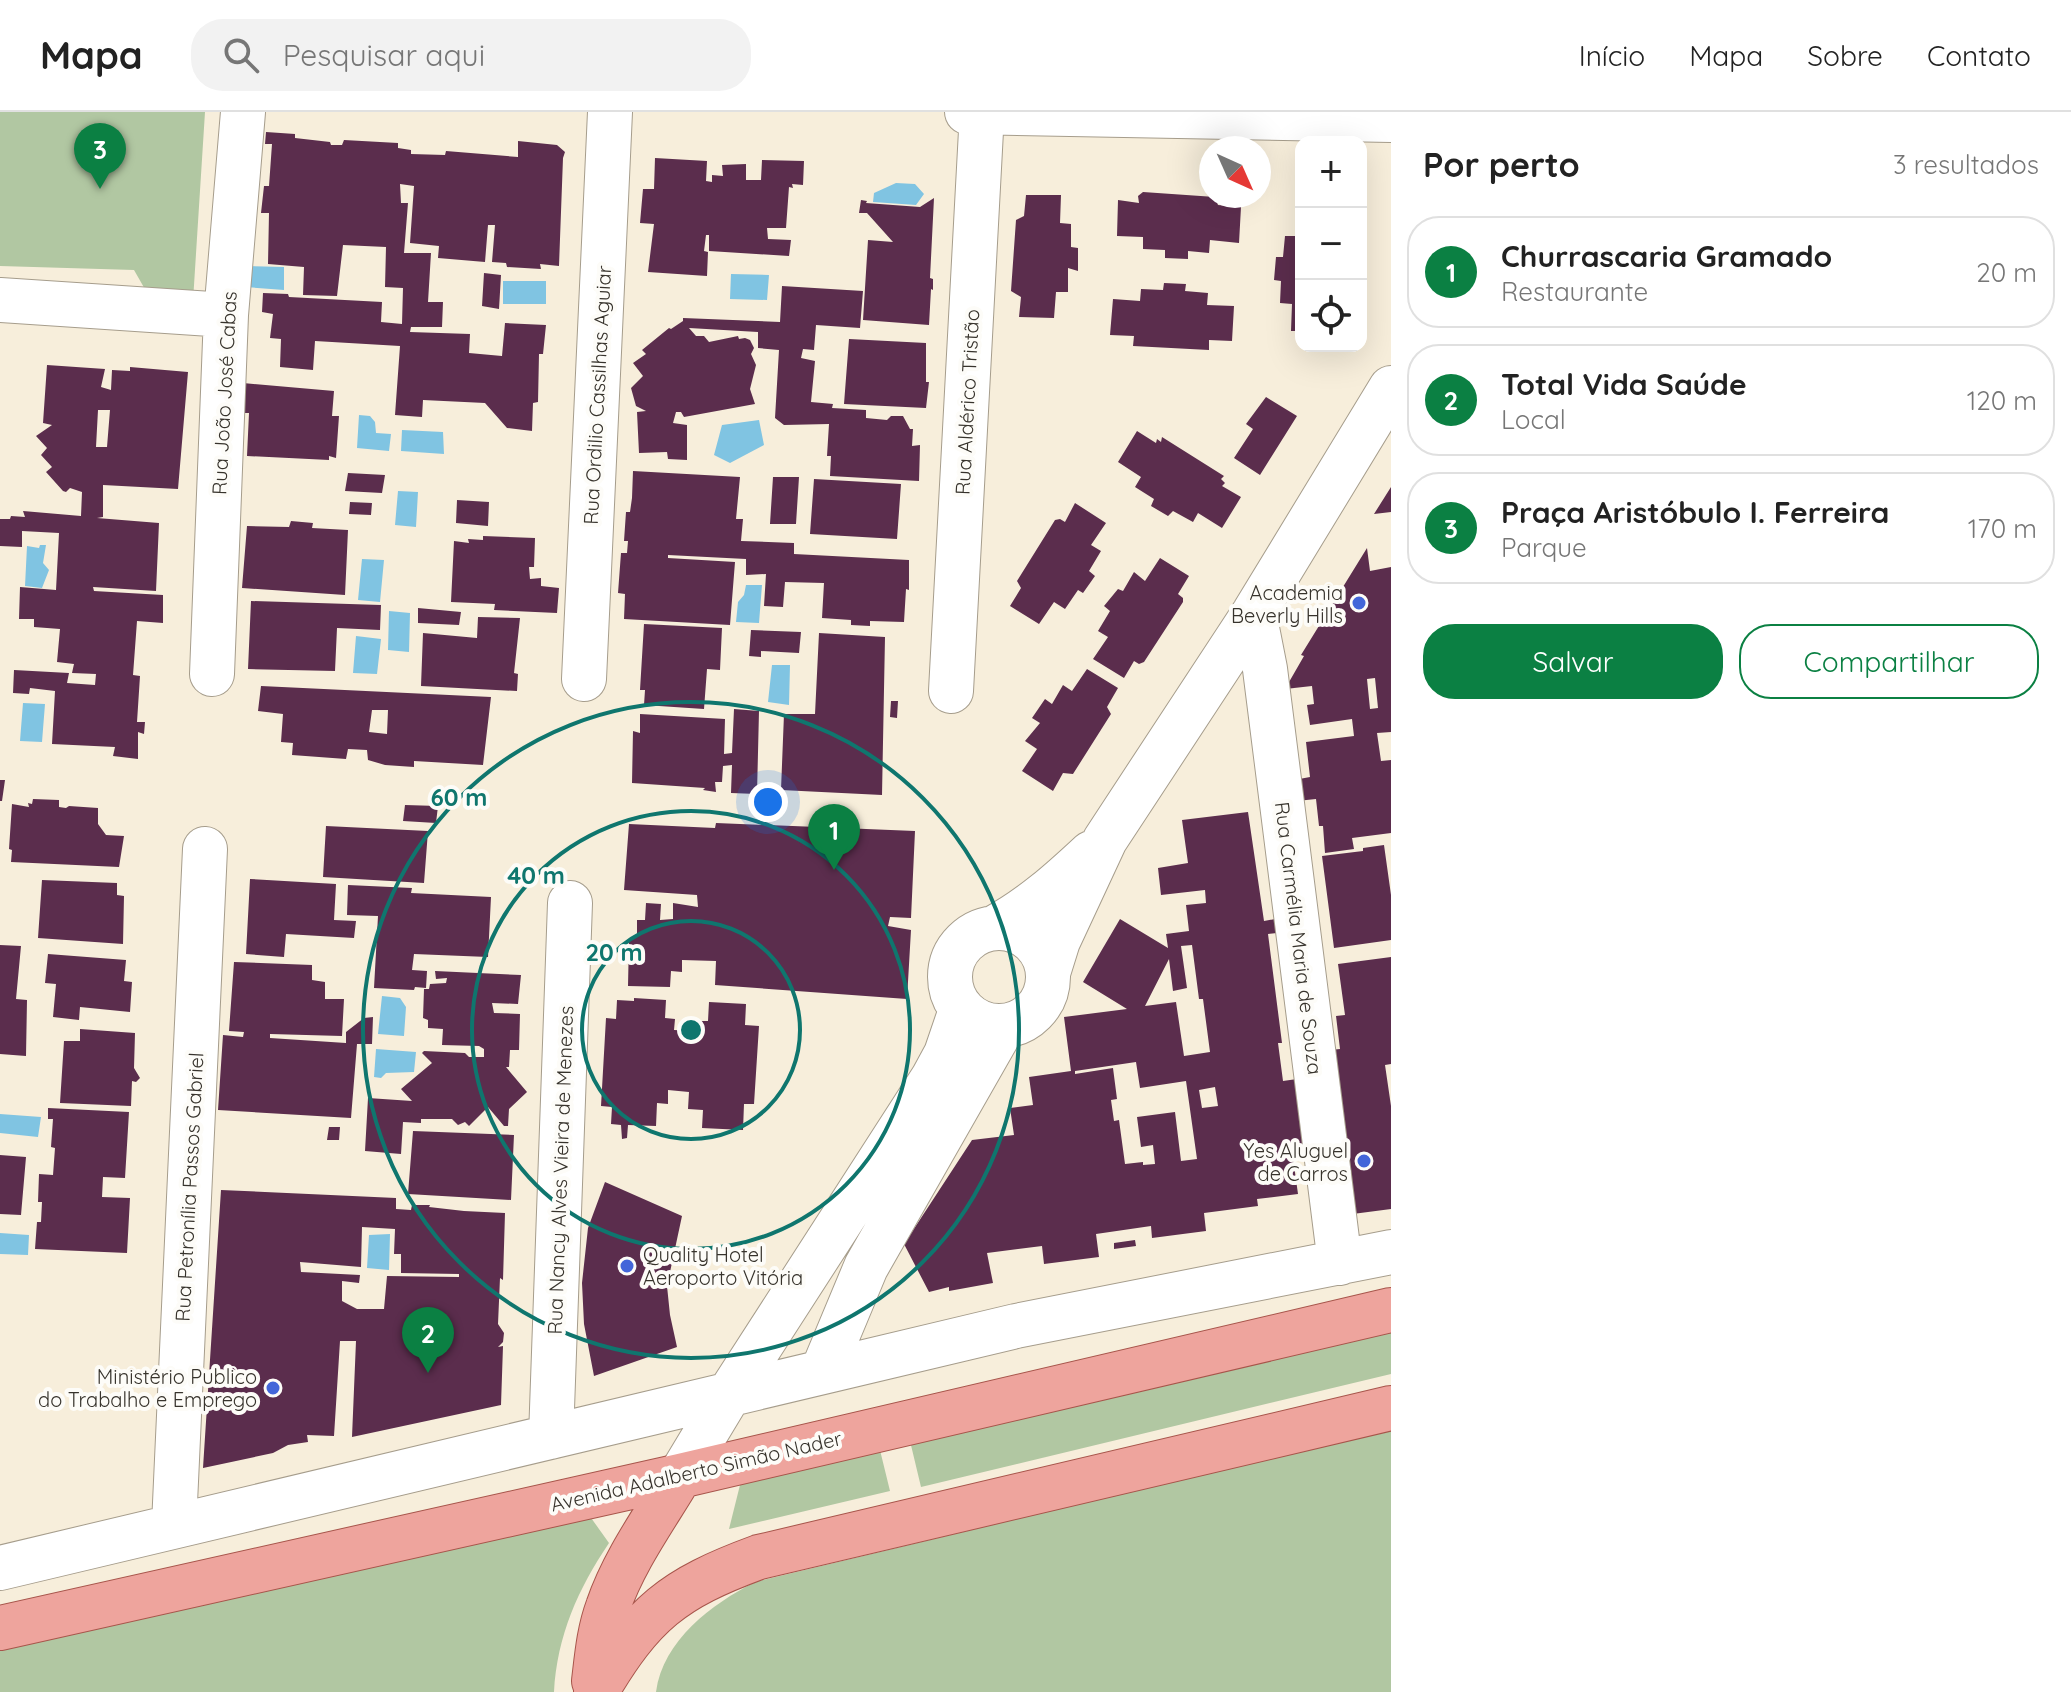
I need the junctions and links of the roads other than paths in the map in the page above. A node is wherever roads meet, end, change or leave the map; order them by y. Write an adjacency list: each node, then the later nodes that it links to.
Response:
1 (243, 112): 7 (street, Rua João José Cabas)
2 (610, 112): 11 (street, Rua Ordilio Cassilhas Aguiar)
3 (967, 112): 4 (street)
4 (982, 112): 5 (street); 12 (street, Rua Aldérico Tristão)
5 (1376, 117)
6 (0, 300): 7 (street)
7 (226, 315): 10 (street, Rua João José Cabas)
8 (1391, 388): 9 (street)
9 (1254, 613): 13 (street); 21 (street, Rua Carmélia Maria de Souza)
10 (212, 674)
11 (584, 679)
12 (951, 691)
13 (1105, 840): 16 (street); 17 (street)
14 (205, 849): 28 (street, Rua Petronília Passos Gabriel)
15 (570, 903): 26 (street, Rua Nancy Alves Vieira de Menezes)
16 (994, 928): 17 (street); 18 (street)
17 (1048, 973): 19 (street)
18 (961, 1010): 19 (street); 24 (street)
19 (1003, 1027): 23 (street)
20 (1391, 1252): 21 (street)
21 (1340, 1263): 23 (street)
22 (1391, 1310): 27 (main road, Avenida Adalberto Simão Nader)
23 (823, 1370): 24 (street)
24 (730, 1393): 26 (street); 27 (street)
25 (1391, 1408): 31 (main road)
26 (551, 1437): 28 (street)
27 (680, 1476): 30 (main road, Avenida Adalberto Simão Nader); 31 (main road)
28 (174, 1525): 29 (street)
29 (0, 1568)
30 (0, 1628)
31 (595, 1692)

